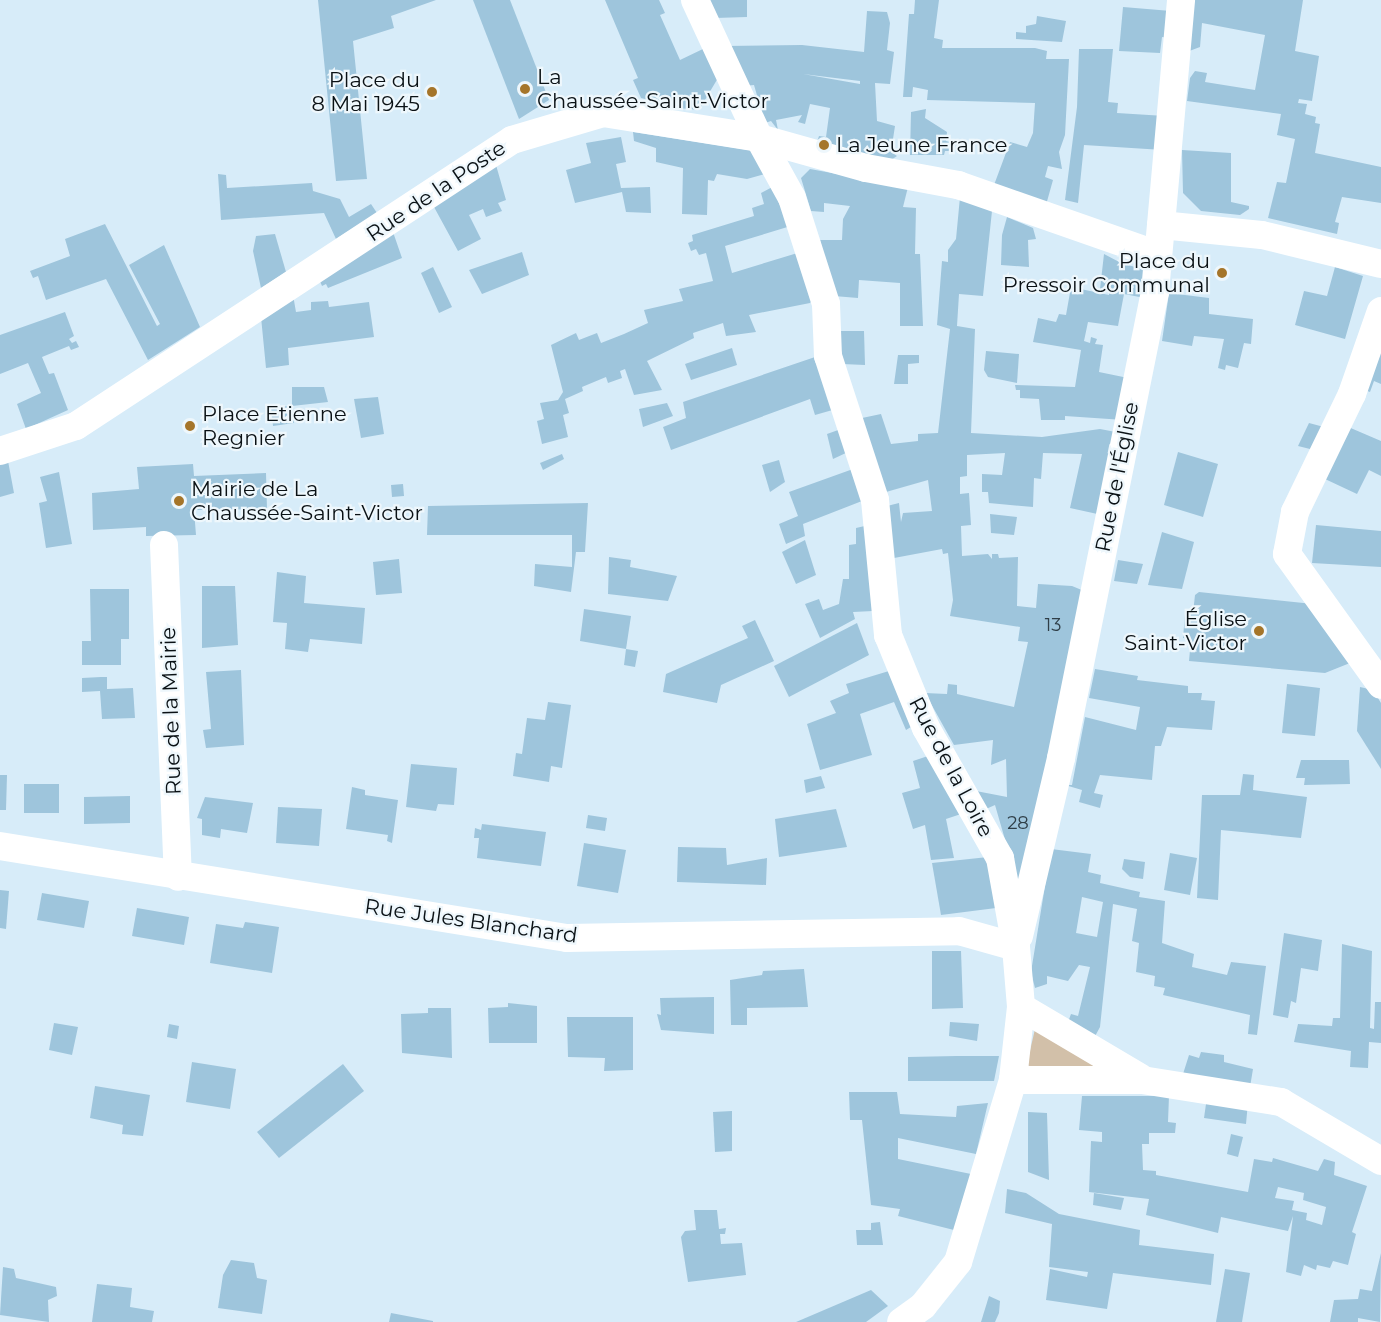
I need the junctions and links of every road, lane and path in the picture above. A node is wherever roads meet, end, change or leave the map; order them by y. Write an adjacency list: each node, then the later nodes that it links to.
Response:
1 (696, 0): 3 (street, Rue de la Loire)
2 (1181, 0): 4 (street, Rue de l'Église)
3 (759, 138): 5 (street, Rue de la Poste); 8 (street, Rue de la Poste); 13 (street, Rue de la Loire)
4 (1161, 225): 5 (street, Rue de l'Église); 6 (street)
5 (1158, 255): 13 (street, Rue de l'Église)
6 (1381, 264)
7 (1381, 310): 10 (street)
8 (0, 451)
9 (164, 545): 12 (street, Rue de la Mairie)
10 (1381, 685)
11 (0, 846): 12 (street, Rue Jules Blanchard)
12 (178, 878): 13 (street, Rue Jules Blanchard)
13 (1016, 947): 14 (street, Rue de la Loire)
14 (1021, 1008): 15 (street, Rue de la Loire); 16 (street)
15 (1013, 1080): 16 (street); 18 (street, Rue de la Loire)
16 (1142, 1080): 17 (street)
17 (1381, 1161)
18 (901, 1322)

